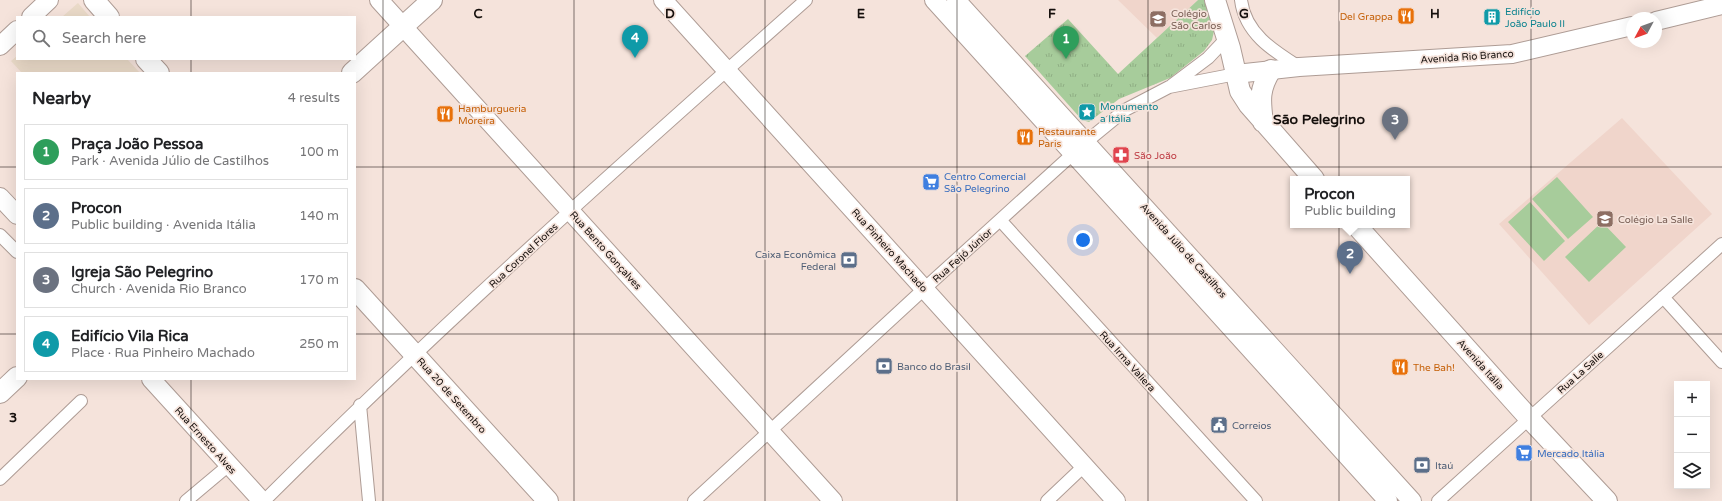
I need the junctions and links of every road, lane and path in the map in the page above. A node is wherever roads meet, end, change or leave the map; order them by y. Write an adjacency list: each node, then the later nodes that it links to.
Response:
1 (49, 0): 12 (street)
2 (94, 0): 13 (main road)
3 (379, 0): 15 (street, Rua Bento Gonçalves)
4 (432, 0): 15 (main road)
5 (663, 0): 23 (street, Rua Pinheiro Machado)
6 (806, 0): 23 (street, Rua Coronel Flores)
7 (934, 0): 18 (street, Avenida Júlio de Castilhos)
8 (956, 0): 18 (street, Avenida Júlio de Castilhos)
9 (1215, 0): 19 (main road)
10 (1241, 0): 22 (street)
11 (1722, 5): 14 (street)
12 (32, 16)
13 (108, 16)
14 (1662, 20)
15 (403, 27): 26 (main road); 33 (street, Rua Bento Gonçalves)
16 (1626, 27): 22 (street, Avenida Rio Branco)
17 (16, 31): 20 (street)
18 (974, 32): 30 (street, Avenida Júlio de Castilhos)
19 (1227, 38): 27 (main road); 28 (street, Rua Feijó Júnior)
20 (0, 46)
21 (147, 60): 25 (main road)
22 (1299, 67): 24 (street, Avenida Rio Branco)
23 (726, 70): 33 (street, Rua Coronel Flores); 40 (street, Rua Pinheiro Machado)
24 (1271, 70): 27 (street, Avenida Rio Branco); 29 (main road)
25 (158, 72)
26 (353, 72)
27 (1236, 74): 28 (street, Rua Feijó Júnior); 29 (main road)
28 (1169, 87): 30 (street, Rua Feijó Júnior)
29 (1263, 122): 31 (main road)
30 (1080, 148): 35 (street, Rua Feijó Júnior); 54 (street, Avenida Júlio de Castilhos)
31 (1311, 176)
32 (0, 197): 34 (street)
33 (571, 211): 43 (street, Rua Coronel Flores); 51 (street, Rua Bento Gonçalves)
34 (16, 214)
35 (1000, 220): 40 (street, Rua Feijó Júnior); 64 (street, Rua Irma Valiera)
36 (1359, 228): 50 (main road, Avenida Itália)
37 (0, 234): 39 (street)
38 (1722, 244): 42 (street, Rua La Salle)
39 (16, 251)
40 (924, 289): 51 (street, Rua Feijó Júnior); 53 (street, Rua Pinheiro Machado)
41 (356, 290): 43 (main road, Rua 20 de Setembro)
42 (1663, 297): 44 (street); 50 (street, Rua La Salle)
43 (415, 355): 49 (street, Rua Coronel Flores); 59 (main road, Rua 20 de Setembro)
44 (1722, 362)
45 (16, 378): 47 (main road)
46 (152, 380): 52 (street, Rua Ernesto Alves)
47 (0, 393)
48 (81, 401): 55 (street)
49 (360, 405): 57 (street, Rua Coronel Flores); 58 (street)
50 (1530, 418): 67 (street, Rua La Salle); 68 (main road, Avenida Itália)
51 (770, 432): 60 (street, Rua Feijó Júnior); 61 (street, Rua Bento Gonçalves)
52 (229, 465): 56 (street); 57 (street, Rua Ernesto Alves)
53 (1084, 466): 62 (street); 63 (street, Rua Pinheiro Machado)
54 (1372, 470): 65 (street, Avenida Júlio de Castilhos); 66 (street, Avenida Júlio de Castilhos)
55 (0, 479)
56 (186, 501)
57 (263, 501)
58 (369, 501)
59 (548, 501)
60 (694, 501)
61 (833, 501)
62 (1047, 501)
63 (1116, 501)
64 (1256, 501)
65 (1388, 501)
66 (1412, 501)
67 (1438, 501)
68 (1607, 501)

